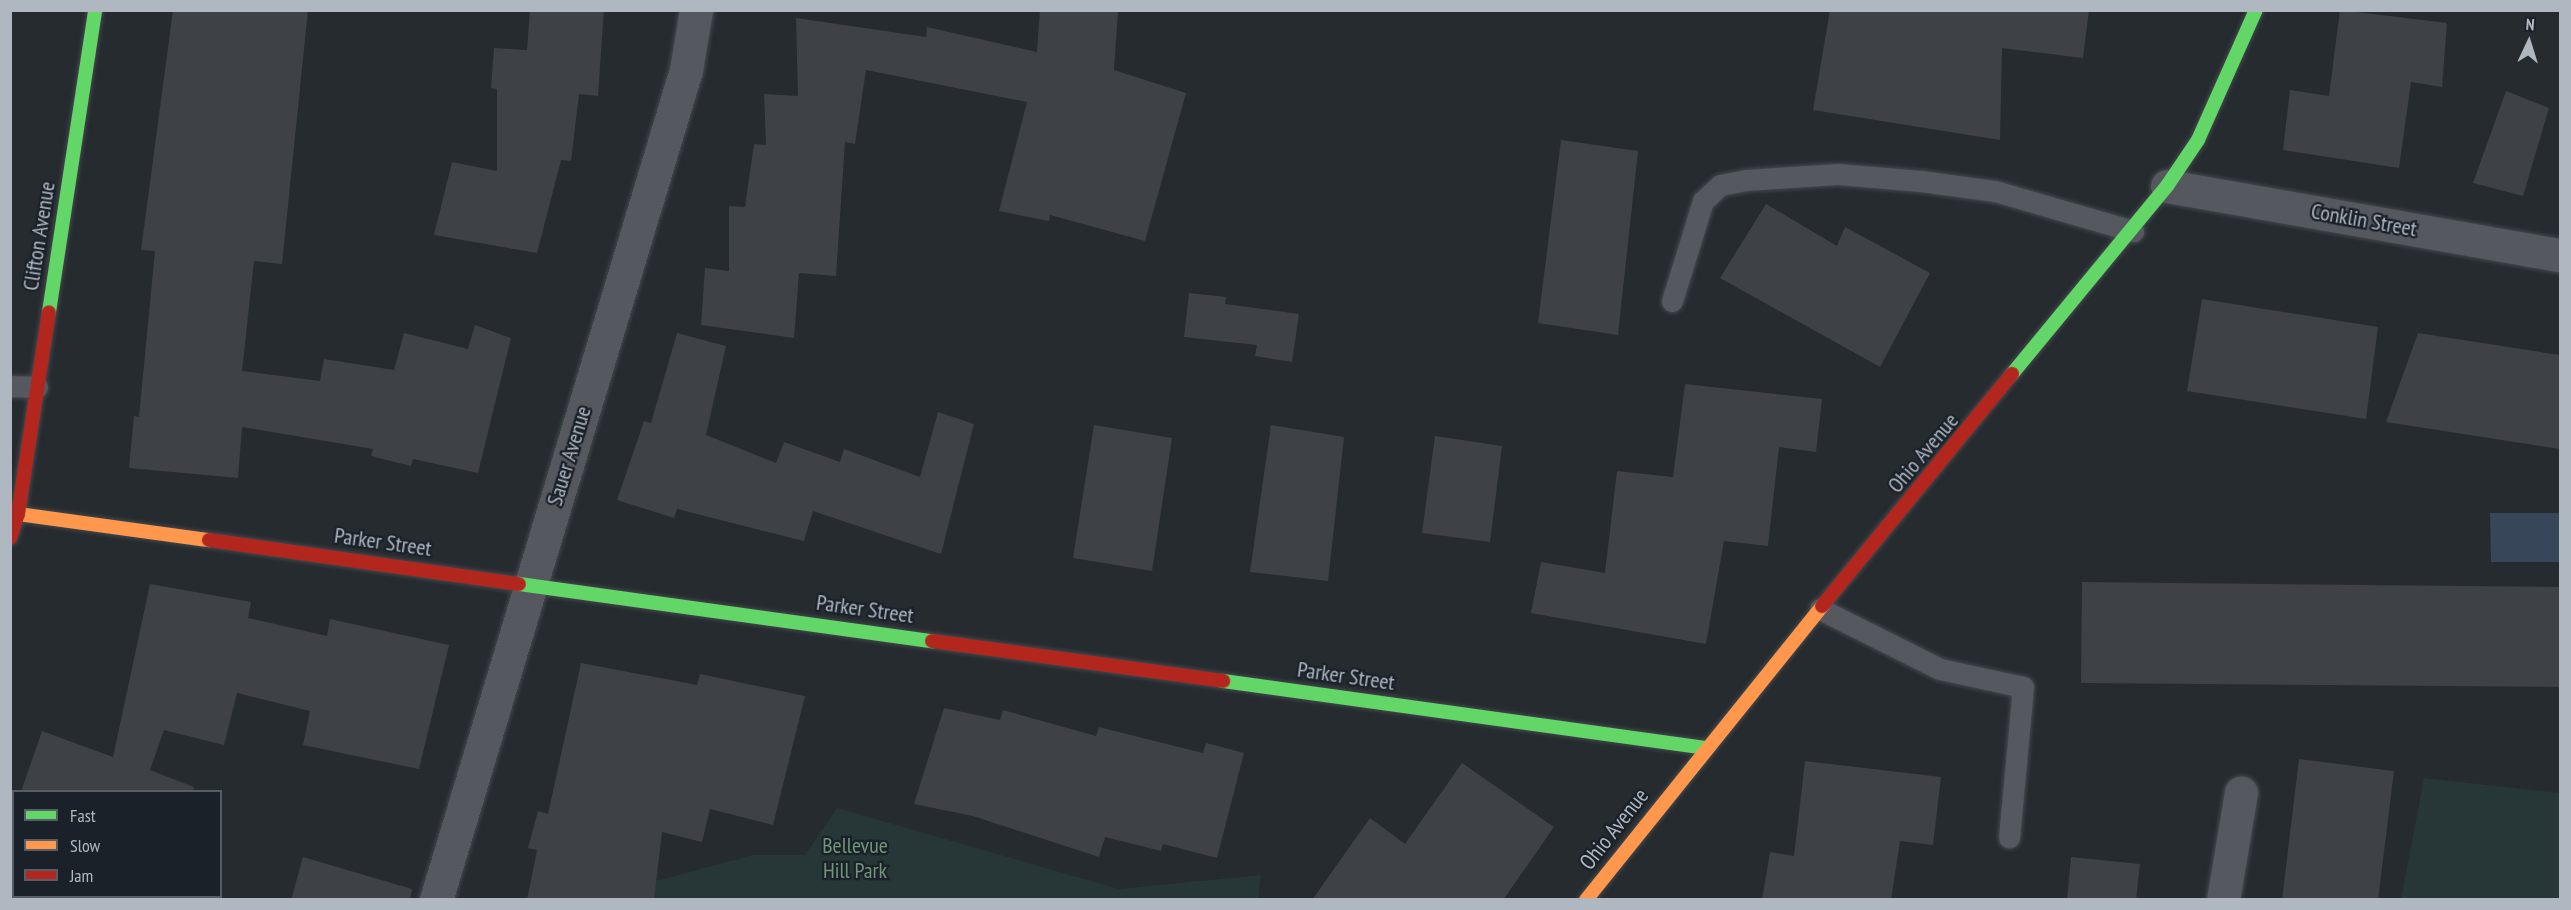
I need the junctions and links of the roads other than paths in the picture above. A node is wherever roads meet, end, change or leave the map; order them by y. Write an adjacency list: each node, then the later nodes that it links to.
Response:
1 (95, 10): 9 (street, Clifton Avenue)
2 (696, 10): 12 (street, Sauer Avenue)
3 (2256, 10): 4 (street, Ohio Avenue)
4 (2167, 186): 5 (street, Ohio Avenue); 6 (street, Conklin Street)
5 (2133, 231): 7 (lane); 13 (street, Ohio Avenue)
6 (2560, 255)
7 (1672, 301)
8 (10, 386): 9 (lane)
9 (38, 387): 10 (street, Clifton Avenue)
10 (18, 514): 11 (street, Clifton Avenue); 12 (street, Parker Street)
11 (10, 538)
12 (531, 583): 14 (street, Parker Street); 17 (street, Sauer Avenue)
13 (1821, 609): 14 (street, Ohio Avenue); 16 (lane)
14 (1705, 748): 18 (street, Ohio Avenue)
15 (2241, 793): 19 (street)
16 (2009, 837)
17 (436, 900)
18 (1586, 900)
19 (2223, 900)

